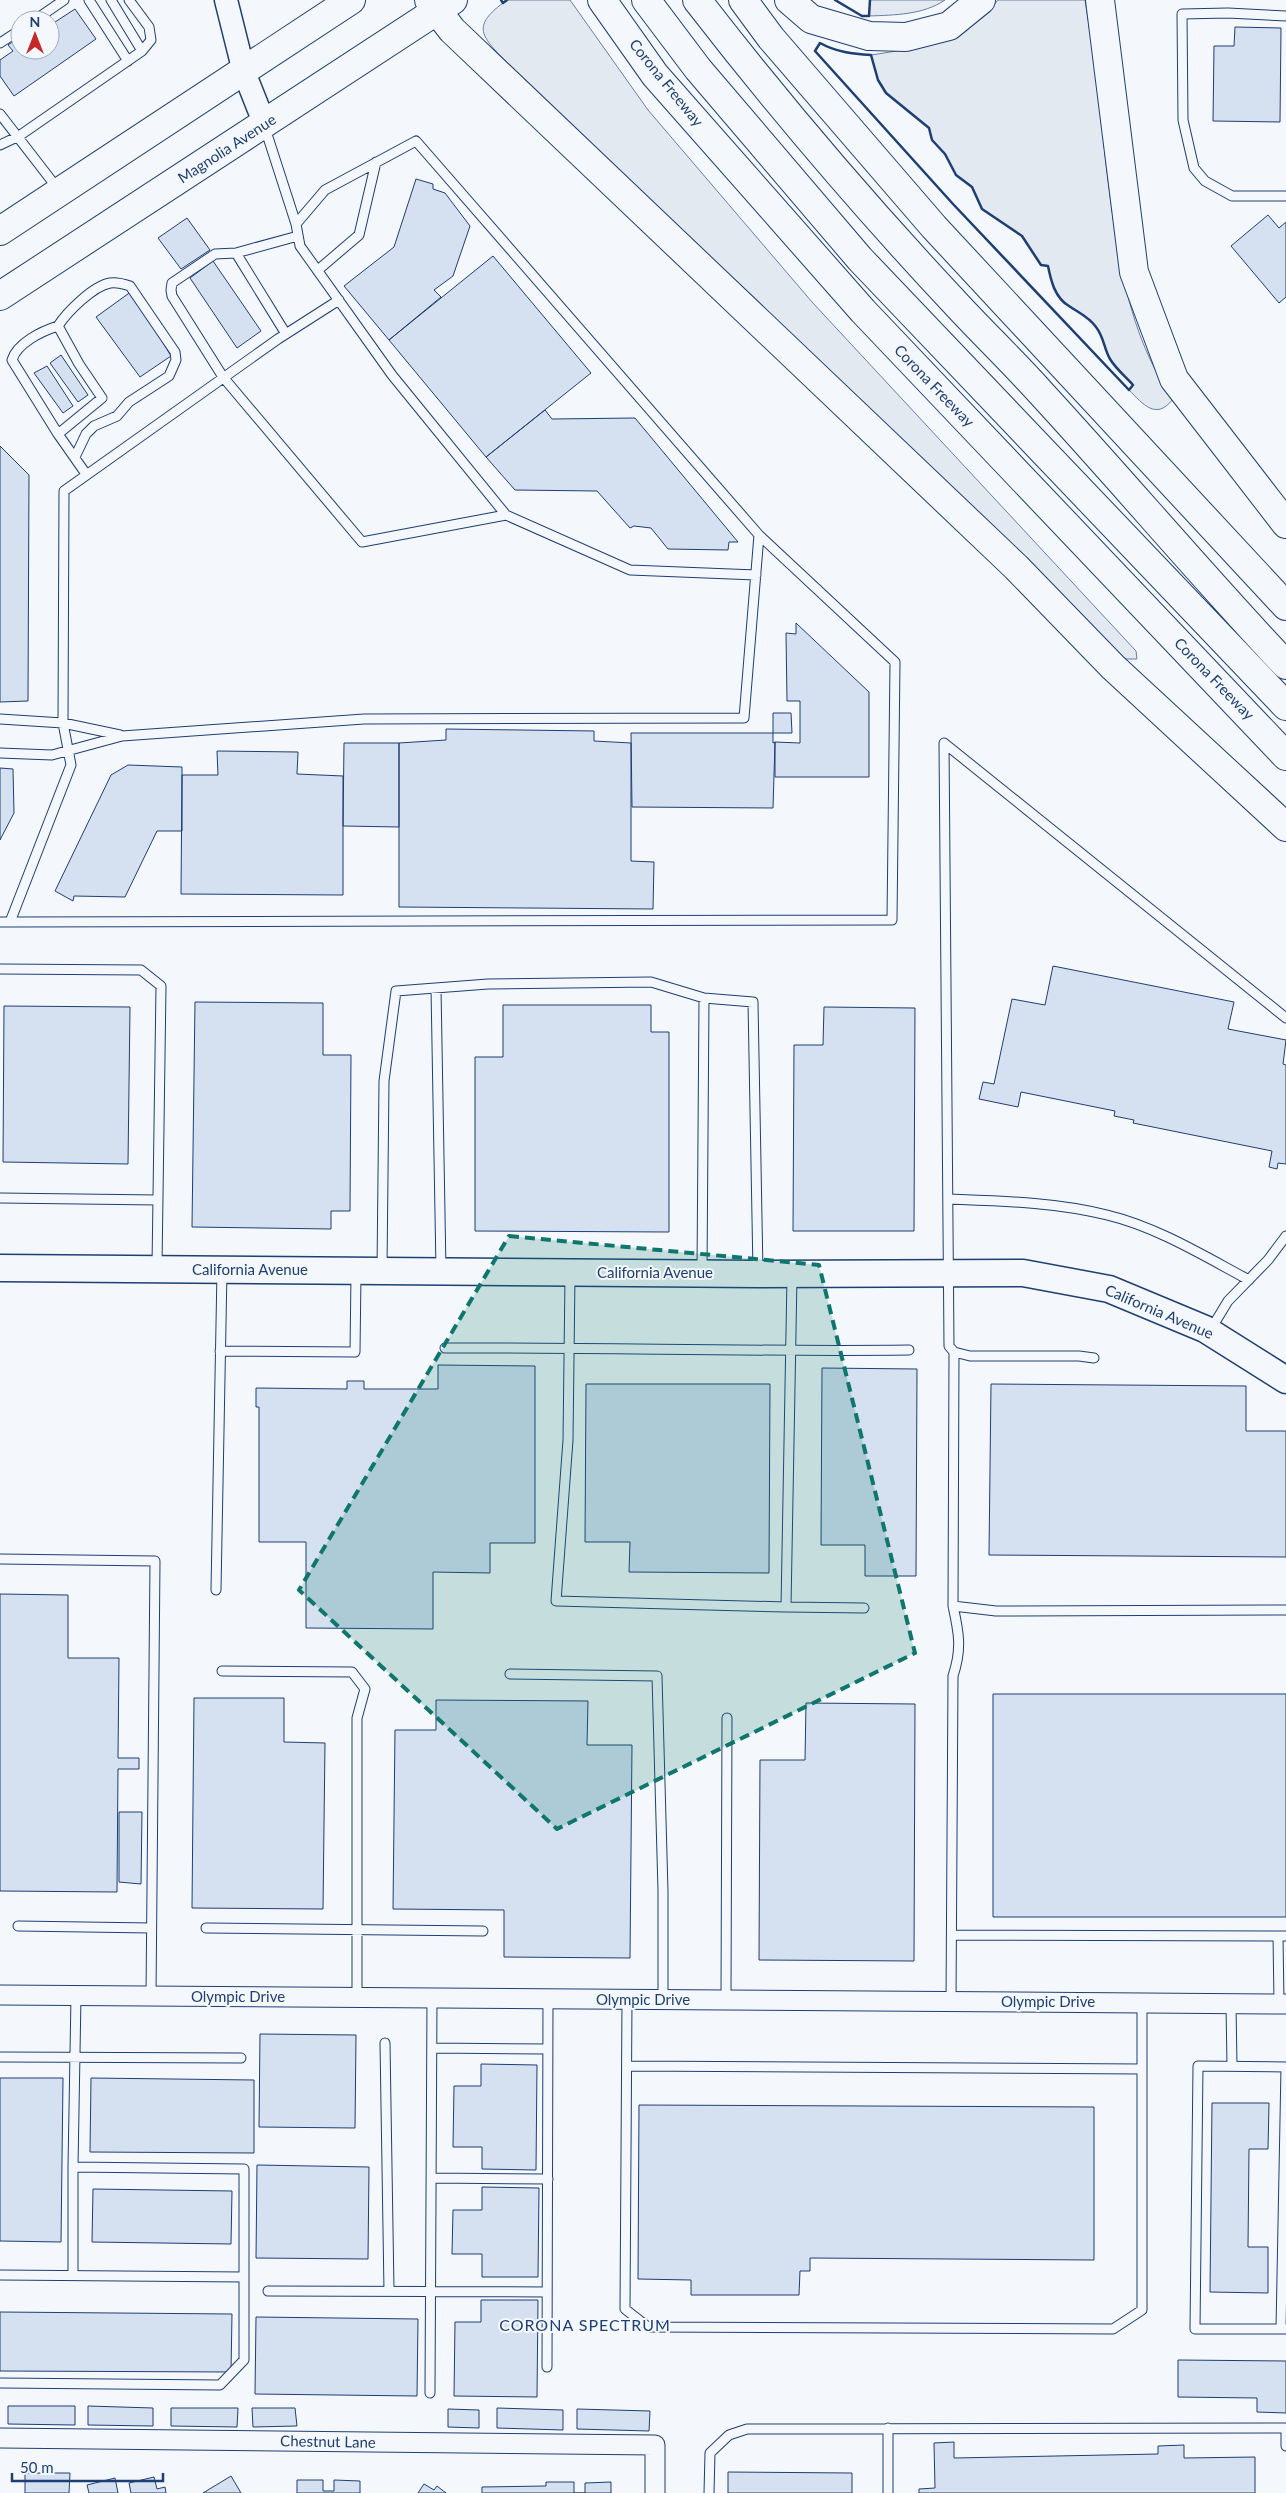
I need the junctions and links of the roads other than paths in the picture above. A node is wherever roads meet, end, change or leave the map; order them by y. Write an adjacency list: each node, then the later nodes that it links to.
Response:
1 (64, 0): 15 (lane)
2 (89, 0): 18 (lane)
3 (111, 0): 17 (lane)
4 (129, 0): 17 (lane)
5 (226, 0): 19 (street)
6 (351, 0): 19 (main road)
7 (602, 0): 52 (main road, Corona Freeway)
8 (646, 0): 46 (main road)
9 (698, 0): 45 (main road)
10 (743, 0): 44 (main road)
11 (790, 0): 12 (main road)
12 (981, 0)
13 (1100, 0): 41 (main road)
14 (440, 3): 21 (main road, Magnolia Avenue); 53 (main road)
15 (50, 10)
16 (1286, 16): 26 (lane)
17 (142, 51): 18 (lane)
18 (128, 61): 22 (lane)
19 (244, 72): 21 (street); 25 (main road)
20 (0, 114): 22 (lane)
21 (264, 125): 27 (lane); 32 (main road, Magnolia Avenue)
22 (19, 136): 23 (lane); 25 (lane)
23 (0, 145)
24 (376, 162): 27 (lane); 31 (lane); 42 (lane)
25 (60, 192): 28 (main road)
26 (1286, 196)
27 (296, 224): 29 (lane)
28 (0, 231)
29 (298, 236): 30 (lane); 31 (lane)
30 (236, 253): 35 (lane); 36 (lane)
31 (318, 270): 33 (lane)
32 (0, 296)
33 (339, 300): 35 (lane); 40 (lane)
34 (58, 326): 37 (lane); 37 (lane); 38 (lane)
35 (286, 334): 36 (lane)
36 (223, 377): 39 (lane); 40 (lane)
37 (58, 434): 38 (lane)
38 (75, 457): 39 (lane)
39 (86, 474): 48 (lane)
40 (506, 515): 43 (lane)
41 (1286, 524)
42 (759, 535): 43 (lane); 55 (lane)
43 (756, 575): 49 (lane)
44 (1286, 606)
45 (1286, 665)
46 (1286, 706)
47 (0, 719): 48 (lane)
48 (63, 723): 49 (lane); 50 (lane)
49 (122, 736): 50 (lane)
50 (69, 750): 51 (lane); 55 (lane)
51 (0, 753)
52 (1286, 756)
53 (1286, 827)
54 (0, 922): 55 (lane)
55 (10, 922)
56 (0, 969): 62 (lane)
57 (436, 988): 58 (lane); 68 (lane); 69 (lane)
58 (704, 998): 71 (lane); 72 (lane)
59 (1286, 1018): 61 (lane)
60 (0, 1198): 62 (lane)
61 (948, 1199): 74 (lane); 75 (lane)
62 (158, 1200): 65 (lane)
63 (1286, 1236): 75 (lane)
64 (0, 1268): 65 (main road, California Avenue)
65 (156, 1270): 66 (main road, California Avenue)
66 (222, 1270): 67 (main road, California Avenue); 80 (lane)
67 (356, 1271): 68 (main road, California Avenue); 80 (lane)
68 (382, 1271): 69 (main road, California Avenue)
69 (441, 1272): 70 (main road, California Avenue)
70 (570, 1272): 71 (main road, California Avenue); 77 (lane)
71 (702, 1273): 72 (main road, California Avenue)
72 (758, 1274): 73 (main road, California Avenue)
73 (792, 1274): 74 (main road, California Avenue); 81 (lane)
74 (949, 1274): 76 (main road, California Avenue); 82 (lane)
75 (1249, 1280): 76 (lane)
76 (1210, 1332): 84 (main road, California Avenue)
77 (569, 1347): 78 (lane); 81 (lane); 88 (lane)
78 (445, 1348)
79 (909, 1350): 81 (lane)
80 (220, 1352): 86 (lane)
81 (791, 1352): 88 (lane)
82 (954, 1352): 83 (lane); 87 (lane)
83 (1094, 1358)
84 (1285, 1377)
85 (0, 1559): 95 (lane)
86 (216, 1590)
87 (953, 1606): 90 (lane); 99 (lane)
88 (786, 1607): 89 (lane)
89 (864, 1608)
90 (1286, 1610)
91 (222, 1671): 97 (lane)
92 (510, 1674): 108 (lane)
93 (727, 1718): 109 (lane)
94 (18, 1926): 95 (lane)
95 (151, 1928): 103 (lane)
96 (206, 1928): 97 (lane)
97 (357, 1930): 98 (lane); 104 (lane)
98 (483, 1930)
99 (952, 1935): 100 (lane); 110 (lane)
100 (1282, 1936): 113 (lane)
101 (0, 1995): 102 (street, Olympic Drive)
102 (76, 1996): 103 (street, Olympic Drive); 118 (lane)
103 (151, 1996): 104 (street, Olympic Drive)
104 (357, 1998): 105 (street, Olympic Drive)
105 (432, 1998): 106 (street, Olympic Drive); 115 (lane)
106 (548, 1999): 107 (street, Olympic Drive); 116 (lane)
107 (627, 2000): 108 (street, Olympic Drive); 120 (lane)
108 (663, 2000): 109 (street, Olympic Drive)
109 (726, 2000): 110 (street, Olympic Drive)
110 (951, 2002): 111 (street, Olympic Drive)
111 (1142, 2003): 112 (street, Olympic Drive); 123 (lane)
112 (1231, 2004): 113 (street, Olympic Drive); 121 (lane)
113 (1283, 2004)
114 (385, 2043): 131 (lane)
115 (432, 2048): 116 (lane); 125 (lane)
116 (548, 2049): 126 (lane)
117 (0, 2057): 118 (lane)
118 (75, 2057): 119 (lane); 124 (lane)
119 (241, 2058)
120 (627, 2066): 123 (lane); 123 (lane)
121 (1232, 2066): 122 (lane); 134 (lane)
122 (1286, 2067): 134 (lane)
123 (1142, 2070)
124 (74, 2167): 128 (lane); 129 (lane)
125 (431, 2178): 126 (lane); 132 (lane)
126 (548, 2179): 133 (lane)
127 (0, 2275): 128 (lane)
128 (73, 2275): 129 (lane)
129 (244, 2277): 136 (lane)
130 (268, 2291): 131 (lane)
131 (389, 2291): 132 (lane)
132 (431, 2291): 133 (lane); 137 (lane)
133 (547, 2292): 135 (lane)
134 (1284, 2329)
135 (547, 2367)
136 (0, 2383)
137 (430, 2393)
138 (888, 2428): 139 (lane); 143 (lane); 144 (lane)
139 (1286, 2428): 141 (lane)
140 (0, 2438): 142 (street, Chestnut Lane)
141 (1286, 2446)
142 (655, 2493)
143 (709, 2493)
144 (888, 2493)

